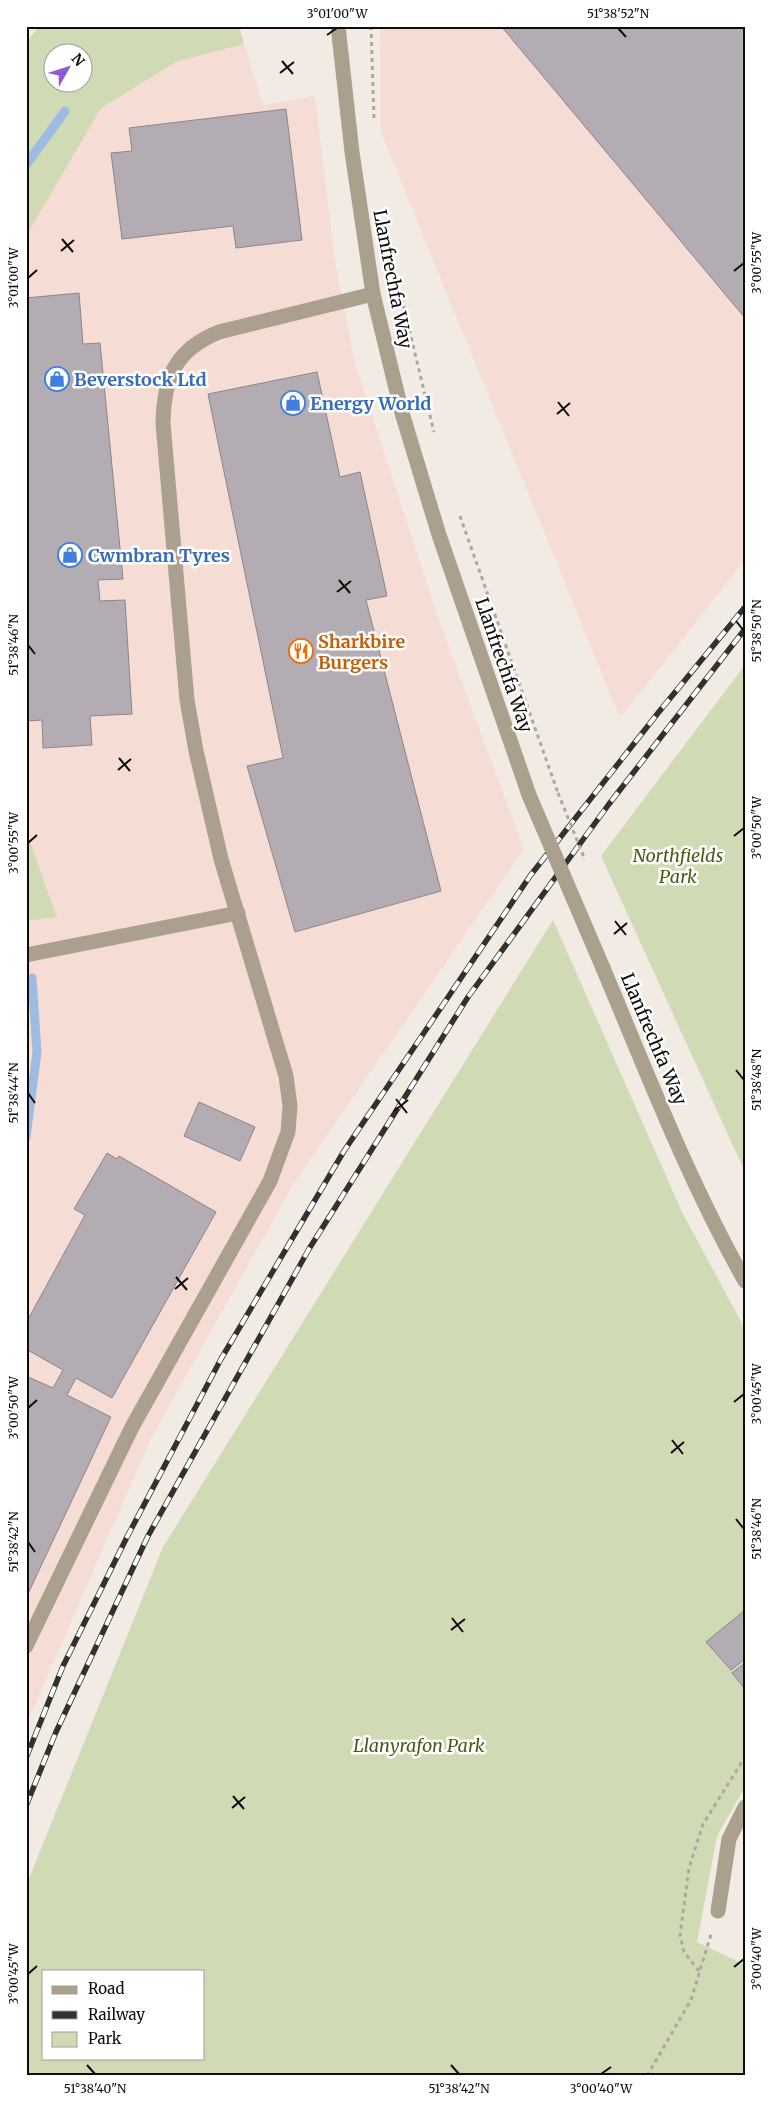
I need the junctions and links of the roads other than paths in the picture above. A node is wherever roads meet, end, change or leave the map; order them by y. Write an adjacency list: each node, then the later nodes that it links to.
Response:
1 (338, 26): 2 (street, Llanfrechfa Way)
2 (373, 294): 3 (street); 5 (street, Llanfrechfa Way, bridge)
3 (238, 913): 4 (street); 6 (street)
4 (26, 955)
5 (745, 1281)
6 (26, 1646)
7 (745, 1807): 8 (street)
8 (718, 1911)

